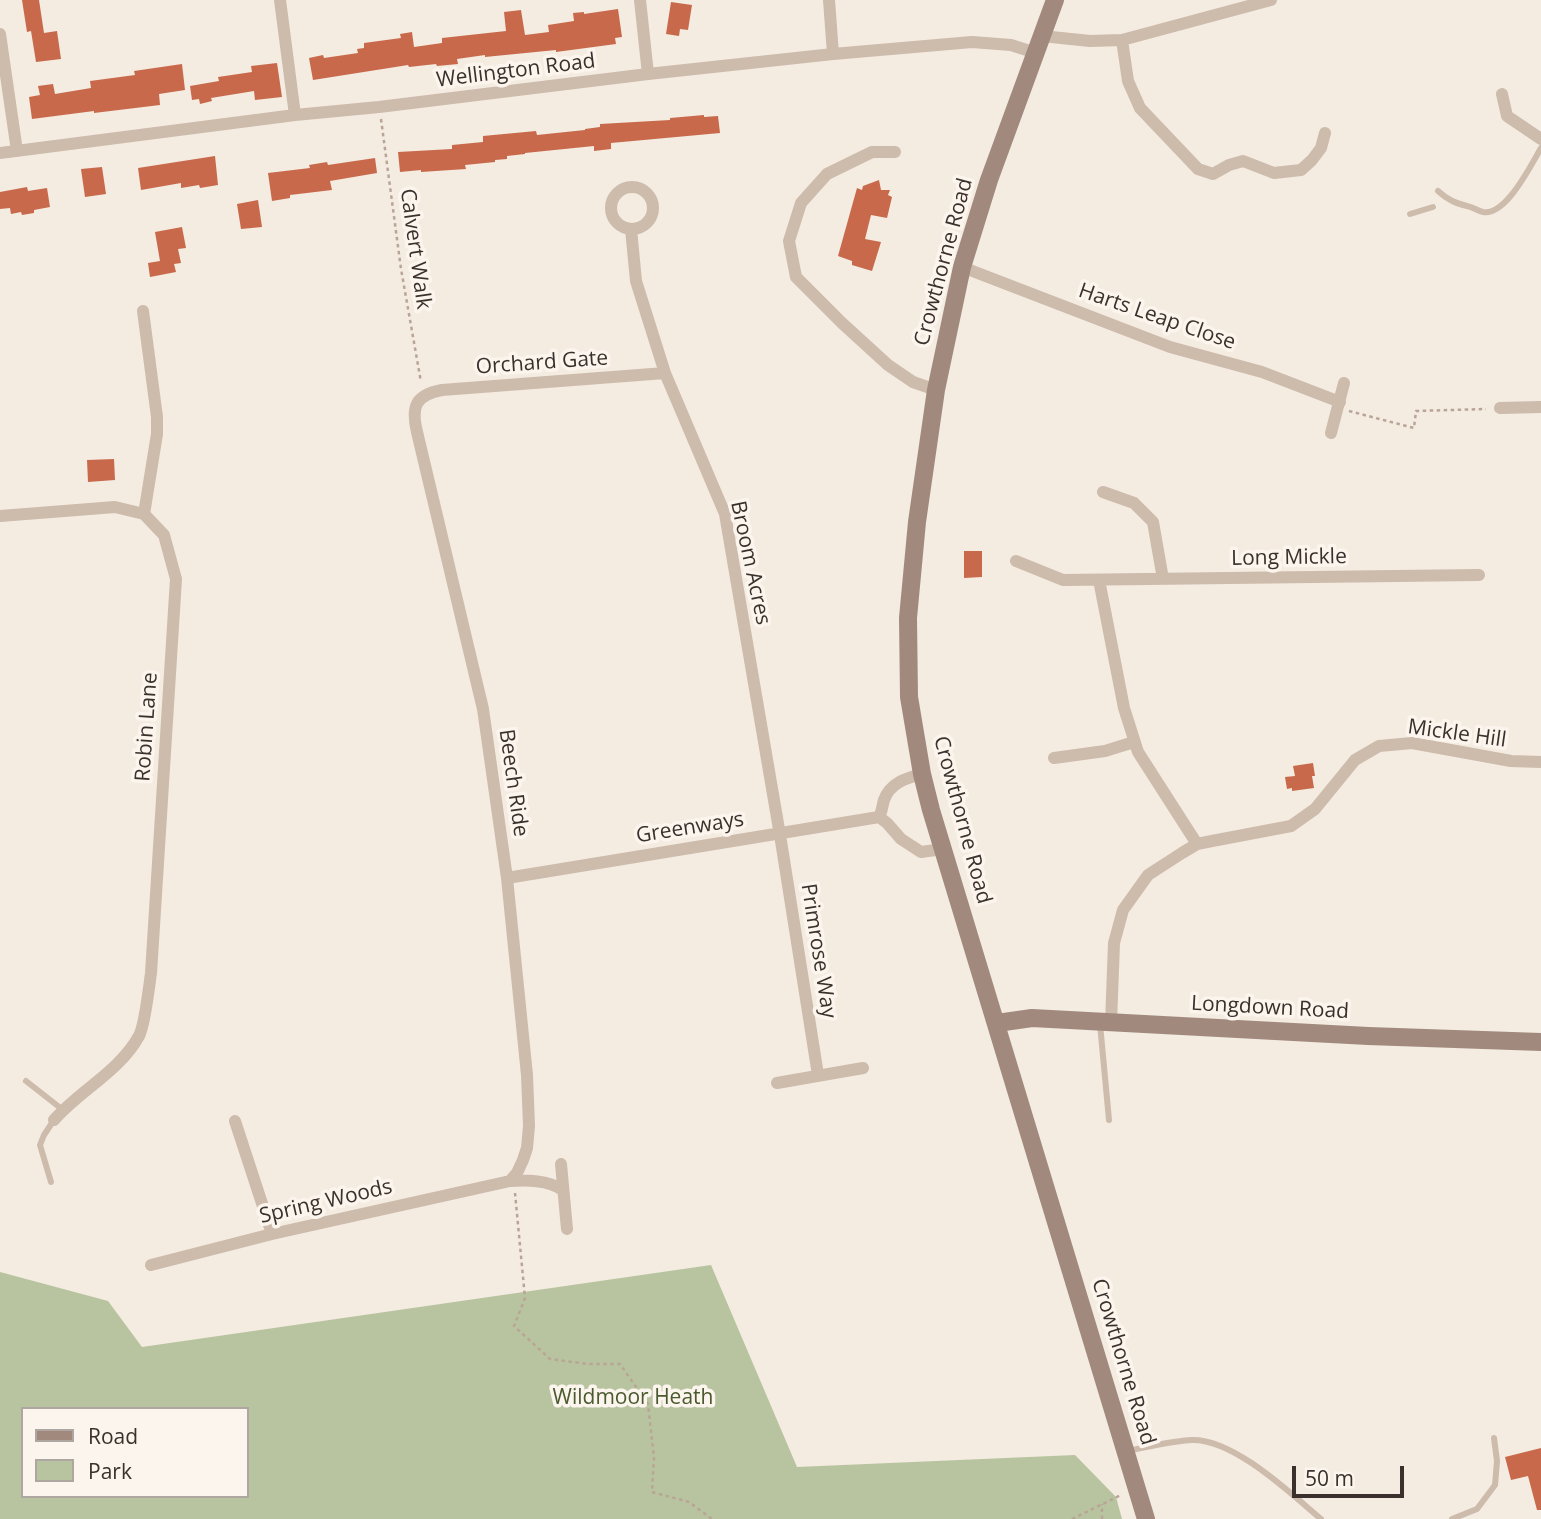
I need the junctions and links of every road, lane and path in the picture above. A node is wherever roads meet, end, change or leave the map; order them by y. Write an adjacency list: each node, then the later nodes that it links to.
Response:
1 (280, 0): 13 (street)
2 (640, 0): 10 (street)
3 (829, 0): 9 (street)
4 (1055, 0): 8 (street, Crowthorne Road)
5 (1271, 0): 7 (street, Wellington Road)
6 (0, 34): 17 (street)
7 (1122, 40): 8 (street, Wellington Road); 20 (street)
8 (1039, 44): 9 (street, Wellington Road); 26 (street, Crowthorne Road)
9 (833, 54): 10 (street, Wellington Road)
10 (648, 74): 12 (street, Wellington Road)
11 (1502, 94): 15 (street)
12 (379, 107): 13 (street, Wellington Road); 31 (path, Calvert Walk)
13 (295, 115): 17 (street, Wellington Road)
14 (1325, 133): 20 (street)
15 (1541, 139)
16 (1541, 148): 22 (lane)
17 (17, 151): 19 (street, Wellington Road)
18 (895, 152): 30 (street)
19 (0, 153)
20 (1213, 174): 21 (street)
21 (1212, 188)
22 (1438, 191)
23 (1433, 207): 24 (lane)
24 (1410, 214)
25 (631, 229): 28 (street, Broom Acres)
26 (962, 267): 30 (street, Crowthorne Road); 32 (street, Harts Leap Close)
27 (143, 311): 37 (street)
28 (665, 373): 31 (street, Orchard Gate); 48 (street, Broom Acres)
29 (1344, 383): 32 (street)
30 (936, 390): 46 (street, Crowthorne Road)
31 (424, 396): 51 (street, Beech Ride)
32 (1339, 405): 34 (path); 35 (street)
33 (1541, 407): 34 (street)
34 (1500, 408)
35 (1331, 433)
36 (1103, 492): 41 (street)
37 (144, 514): 38 (street); 59 (street, Robin Lane)
38 (0, 516)
39 (1016, 561): 42 (street, Long Mickle)
40 (1479, 575): 41 (street, Long Mickle)
41 (1164, 579): 42 (street, Long Mickle)
42 (1098, 580): 43 (street)
43 (1135, 742): 44 (street); 49 (street)
44 (1054, 758)
45 (1541, 762): 49 (street, Mickle Hill)
46 (922, 774): 47 (street); 50 (street, Crowthorne Road)
47 (878, 817): 48 (street, Greenways); 50 (street)
48 (779, 833): 51 (street, Greenways); 56 (street, Primrose Way)
49 (1197, 845): 52 (street, Mickle Hill)
50 (943, 849): 53 (street, Crowthorne Road)
51 (507, 878): 62 (street, Beech Ride)
52 (1105, 1022): 53 (street, Longdown Road); 54 (street, Longdown Road); 60 (lane)
53 (997, 1023): 72 (street, Crowthorne Road)
54 (1541, 1042)
55 (863, 1068): 56 (street)
56 (818, 1075): 58 (street)
57 (26, 1081): 59 (lane)
58 (777, 1083)
59 (58, 1115): 66 (lane)
60 (1108, 1120)
61 (235, 1121): 69 (street)
62 (523, 1160): 64 (street, Beech Ride); 65 (street)
63 (561, 1164): 67 (street)
64 (510, 1181): 65 (street, Spring Woods); 69 (street, Spring Woods); 75 (path)
65 (535, 1181): 67 (street, Spring Woods)
66 (51, 1182)
67 (563, 1190): 68 (street)
68 (567, 1229)
69 (272, 1234): 70 (street, Spring Woods)
70 (151, 1265)
71 (1494, 1438): 80 (lane)
72 (1125, 1451): 73 (street, Crowthorne Road); 79 (lane)
73 (1136, 1486): 74 (path); 78 (street, Crowthorne Road)
74 (1102, 1504): 76 (path); 77 (path)
75 (712, 1519)
76 (1072, 1519)
77 (1102, 1519)
78 (1146, 1519)
79 (1321, 1519)
80 (1452, 1519)

